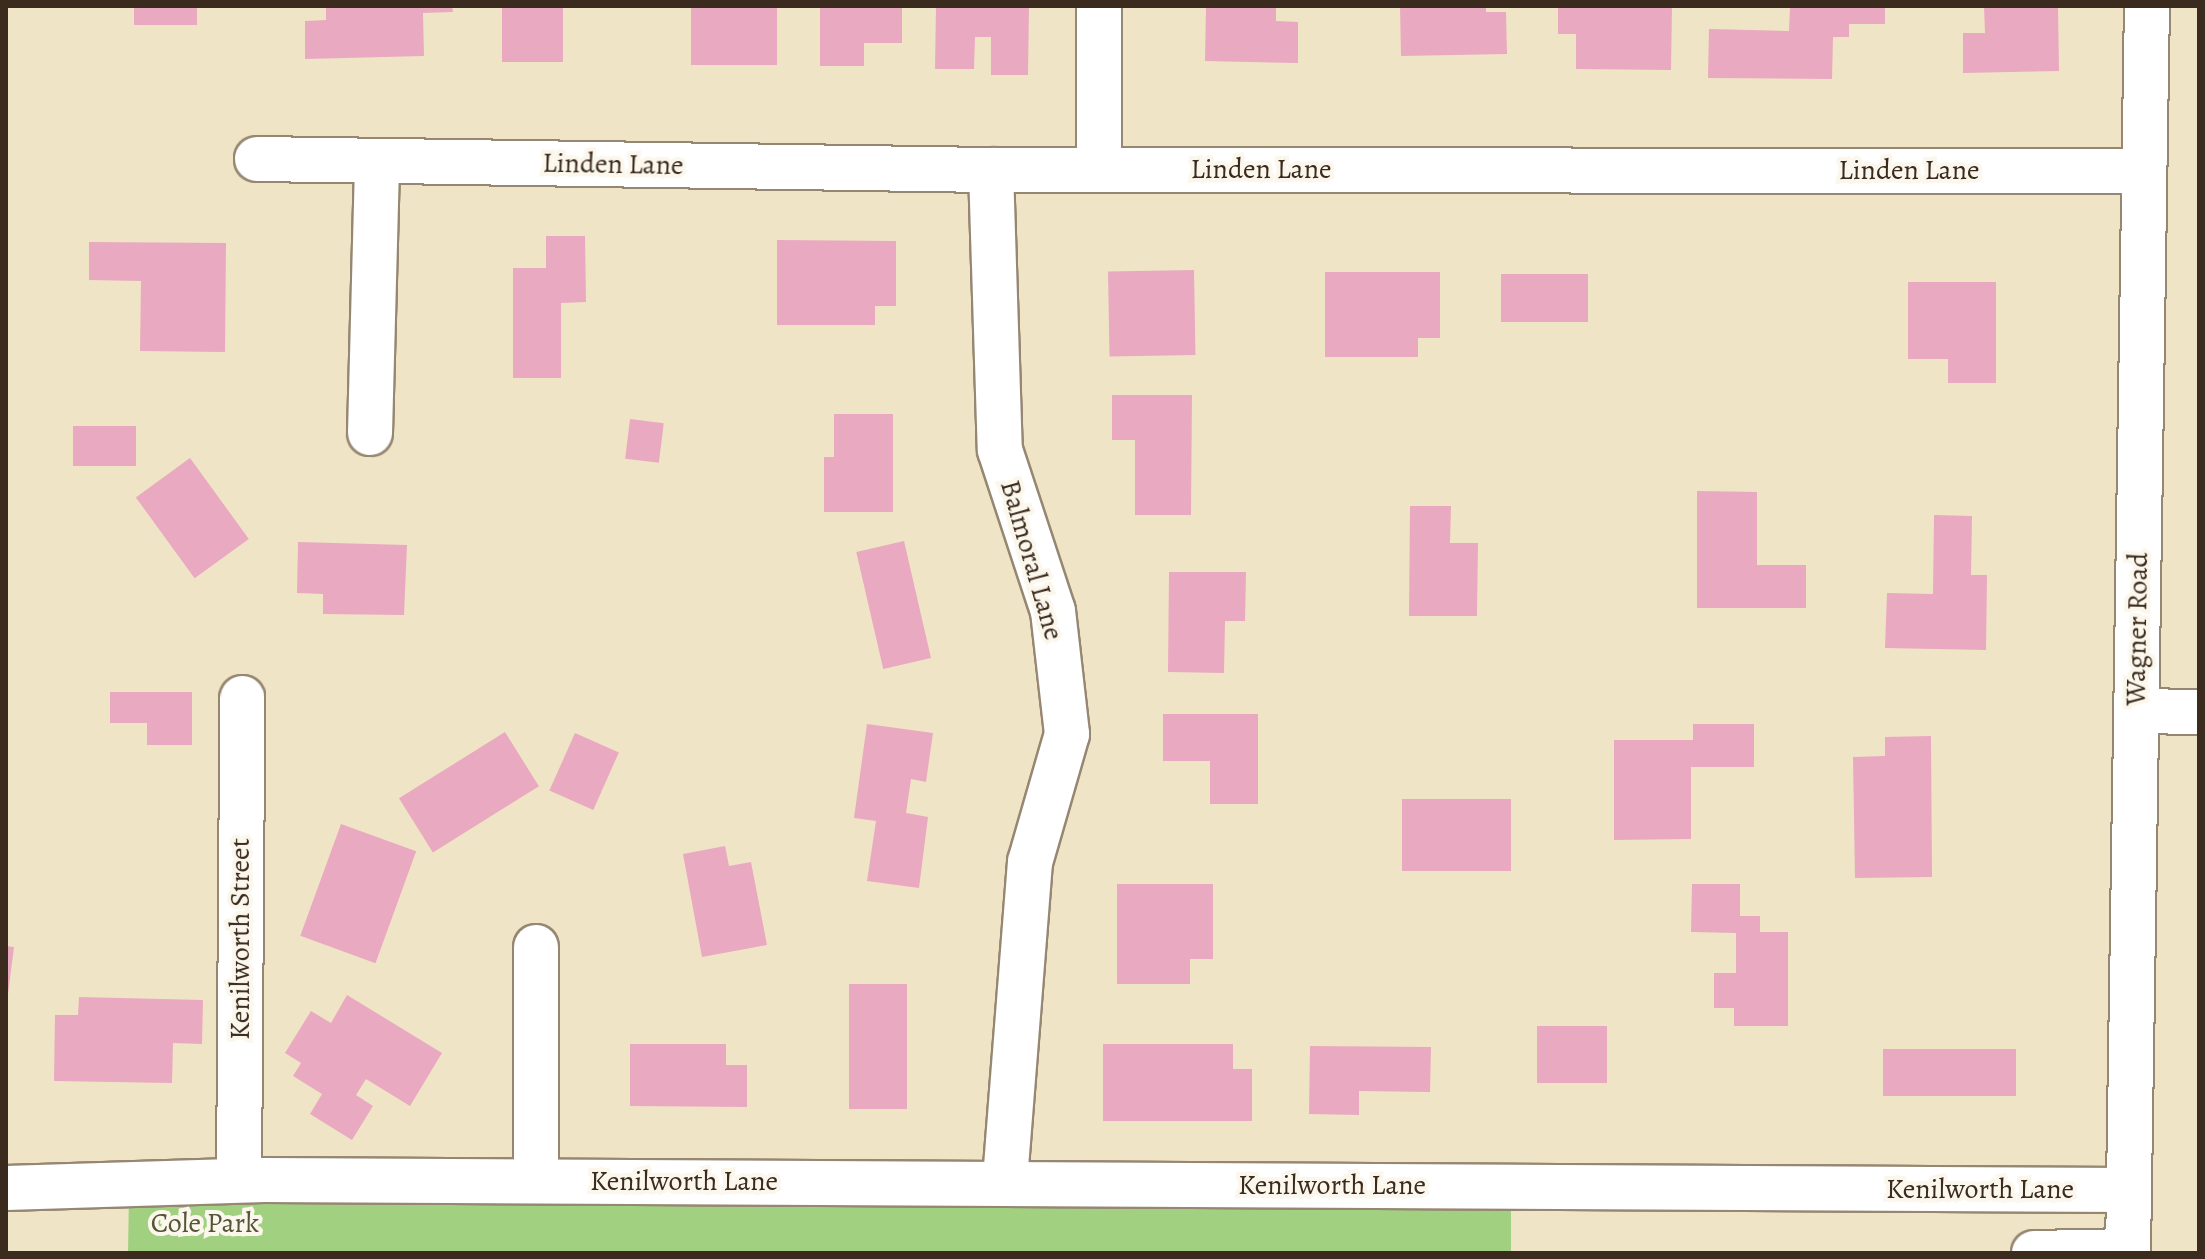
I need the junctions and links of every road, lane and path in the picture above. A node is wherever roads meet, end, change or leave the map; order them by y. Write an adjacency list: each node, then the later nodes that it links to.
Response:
1 (1099, 6): 5 (street)
2 (2147, 6): 7 (street, Wagner Road)
3 (257, 159): 4 (street, Linden Lane)
4 (377, 161): 6 (street, Linden Lane); 8 (street)
5 (1099, 169): 6 (street, Linden Lane); 7 (street, Linden Lane)
6 (991, 170): 15 (street, Balmoral Lane)
7 (2144, 171): 10 (street, Wagner Road)
8 (370, 433)
9 (242, 698): 13 (street, Kenilworth Street)
10 (2136, 711): 11 (street); 17 (street, Wagner Road)
11 (2199, 712)
12 (536, 947): 14 (street)
13 (239, 1180): 14 (street, Kenilworth Lane); 16 (street, Kenilworth Lane)
14 (536, 1181): 15 (street, Kenilworth Lane)
15 (1005, 1183): 17 (street, Kenilworth Lane)
16 (6, 1188)
17 (2128, 1190): 18 (street, Wagner Road)
18 (2128, 1252): 19 (street)
19 (2034, 1253)

